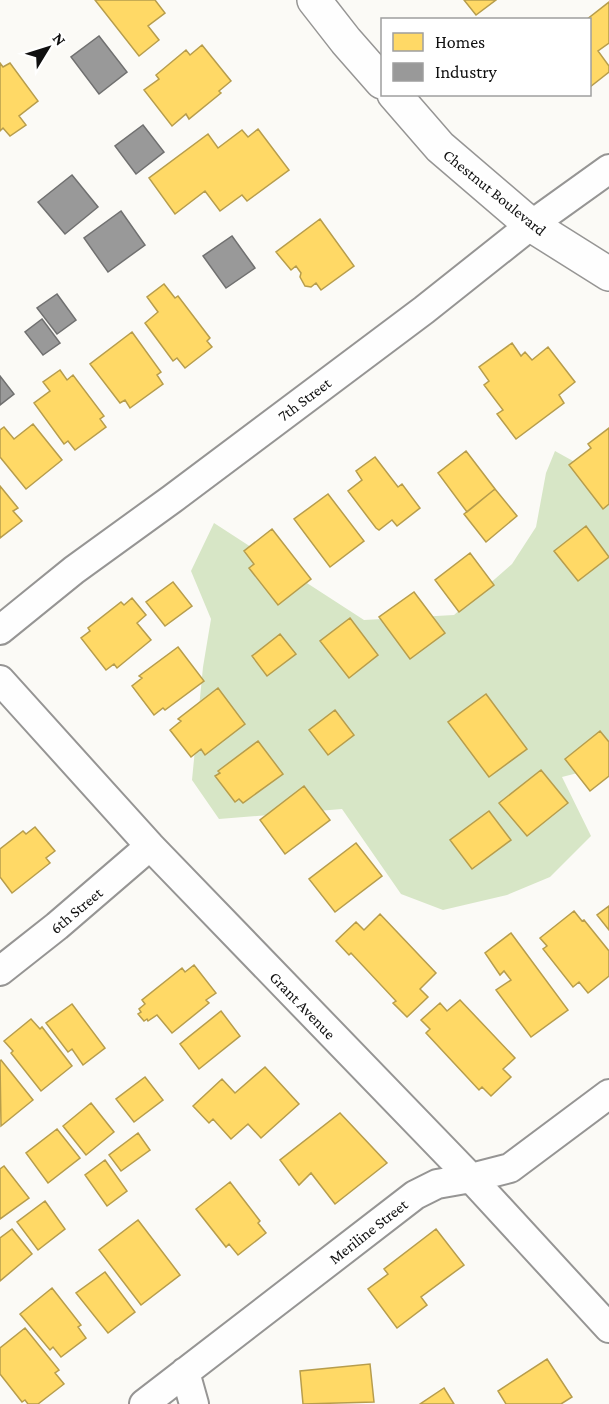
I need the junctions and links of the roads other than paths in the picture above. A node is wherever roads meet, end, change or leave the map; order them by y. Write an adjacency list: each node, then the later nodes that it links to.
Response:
1 (314, 0): 2 (street)
2 (381, 81)
3 (396, 96): 5 (street, Chestnut Boulevard)
4 (609, 169): 5 (street, 7th Street)
5 (531, 225): 6 (street, Chestnut Boulevard); 7 (street, 7th Street)
6 (609, 274)
7 (0, 630)
8 (0, 680): 9 (street, Grant Avenue)
9 (150, 846): 10 (street, 6th Street); 12 (street, Grant Avenue)
10 (0, 971)
11 (609, 1094): 12 (street, Meriline Street)
12 (471, 1178): 13 (street, Grant Avenue); 14 (street, Meriline Street)
13 (609, 1329)
14 (185, 1372): 15 (street, Meriline Street); 16 (street)
15 (144, 1404)
16 (194, 1404)

